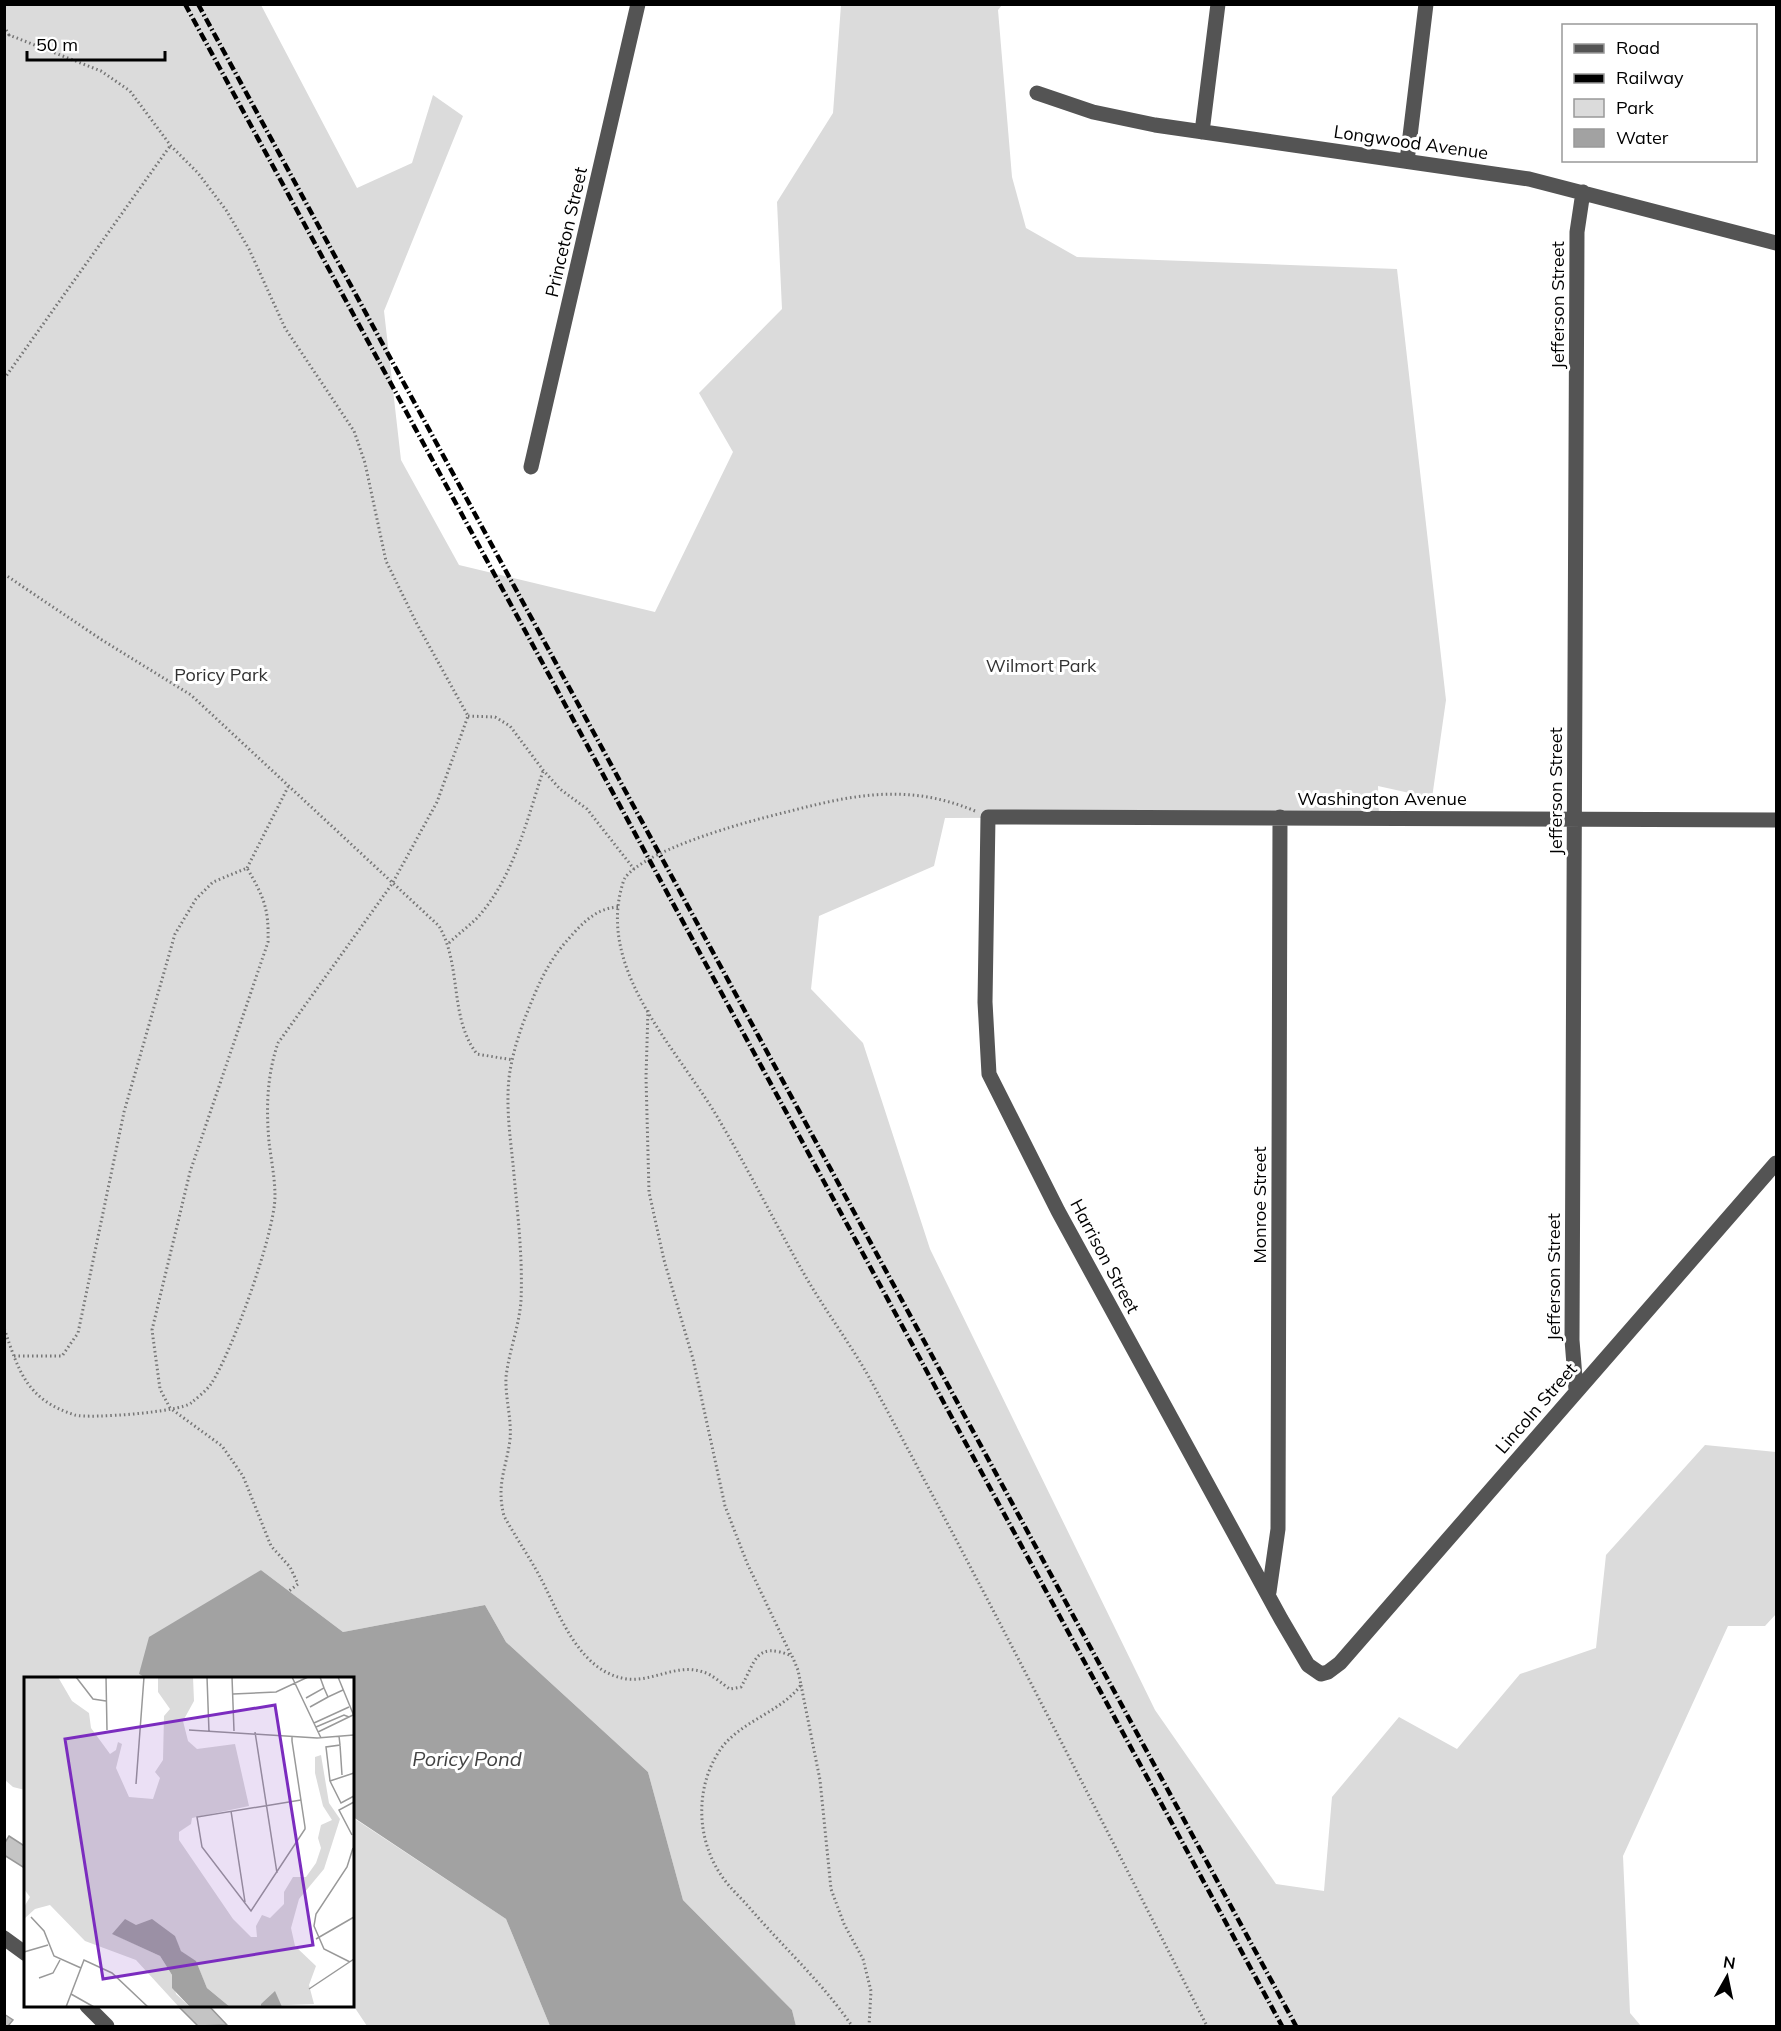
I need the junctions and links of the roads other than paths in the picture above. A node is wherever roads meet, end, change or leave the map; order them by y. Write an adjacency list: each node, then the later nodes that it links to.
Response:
1 (638, 4): 9 (street, Princeton Street)
2 (1218, 4): 5 (street)
3 (1426, 4): 6 (street)
4 (1037, 93): 5 (street, Longwood Avenue)
5 (1202, 132): 6 (street, Longwood Avenue)
6 (1407, 161): 7 (street, Longwood Avenue)
7 (1583, 192): 8 (street, Longwood Avenue); 12 (street, Jefferson Street)
8 (1776, 243)
9 (531, 467)
10 (988, 817): 11 (street, Washington Avenue); 16 (street, Harrison Street)
11 (1280, 817): 12 (street, Washington Avenue); 16 (street, Monroe Street)
12 (1575, 819): 13 (street, Washington Avenue); 15 (street, Jefferson Street)
13 (1776, 820)
14 (1776, 1163): 15 (street, Lincoln Street)
15 (1576, 1390): 17 (street, Lincoln Street)
16 (1269, 1592): 17 (street, Harrison Street)
17 (1321, 1674)
18 (4, 1938): 19 (street)
19 (24, 1953)
20 (88, 2007): 21 (street)
21 (107, 2026)

